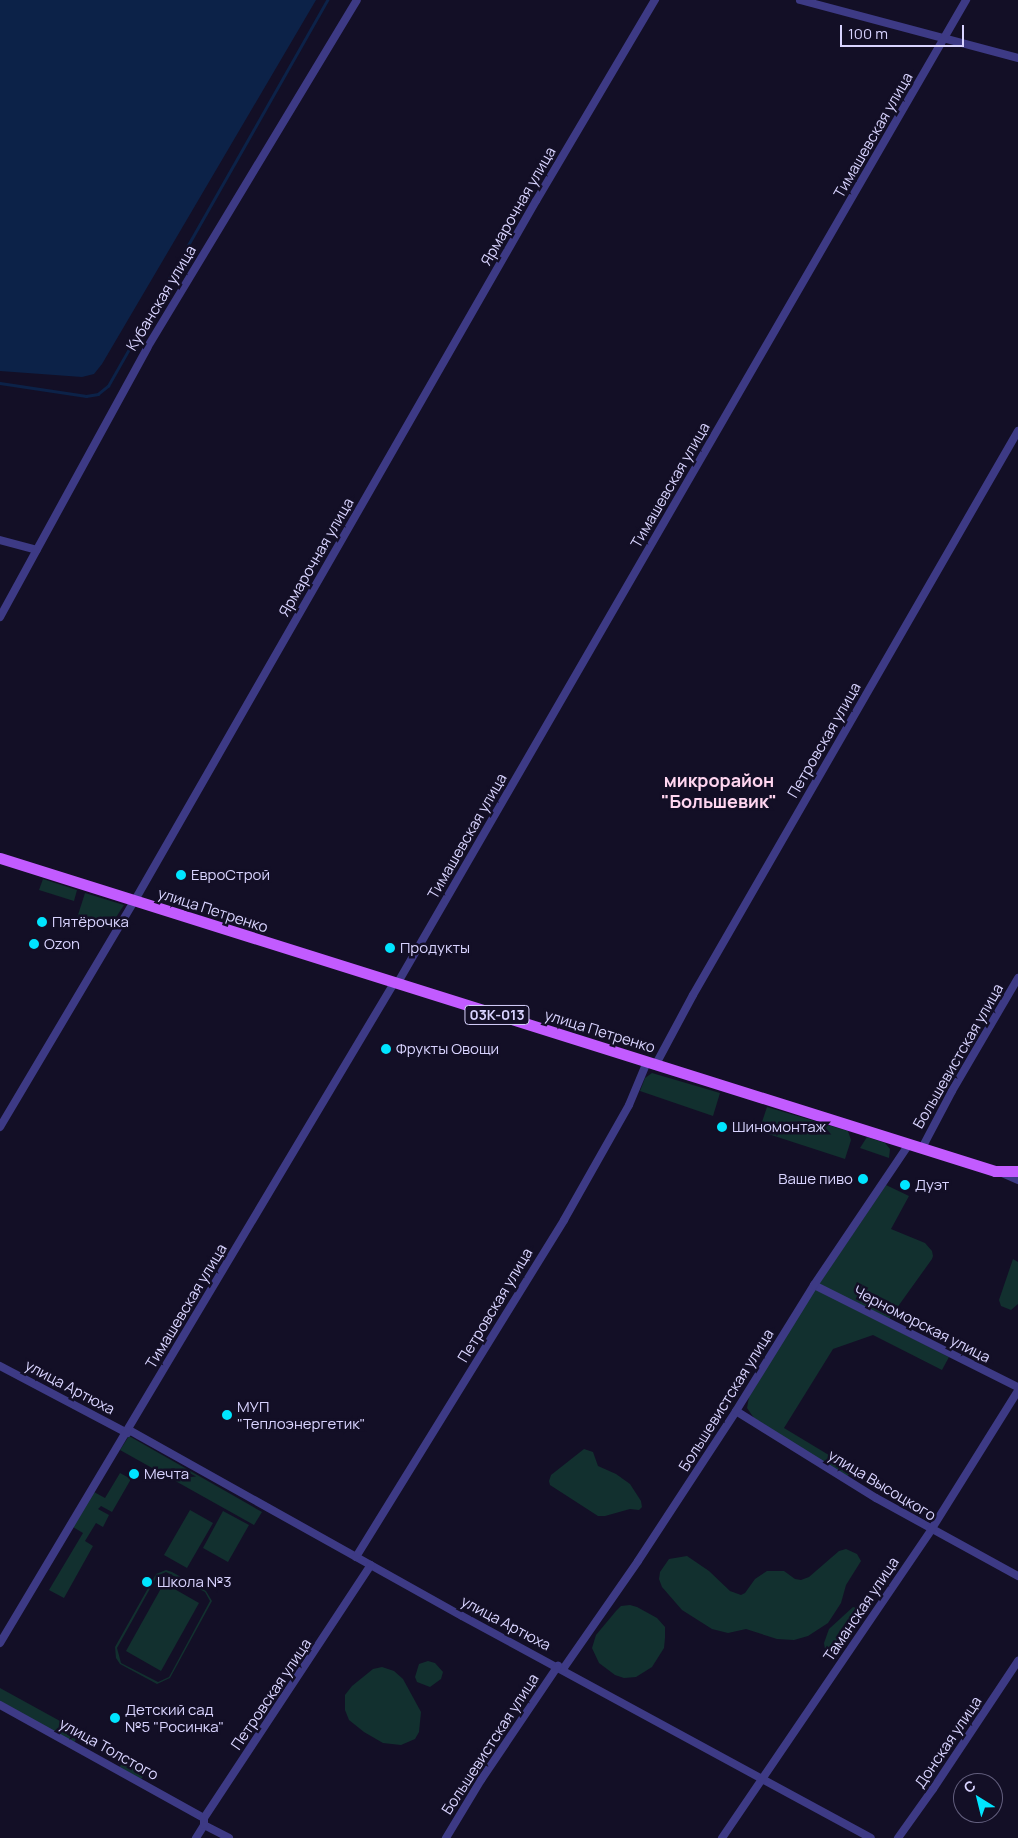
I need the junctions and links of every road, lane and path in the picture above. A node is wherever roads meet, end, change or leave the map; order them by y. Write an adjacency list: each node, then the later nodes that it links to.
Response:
1 (357, 0): 9 (street, Кубанская улица)
2 (655, 0): 12 (street, Ярмарочная улица)
3 (800, 0): 5 (street)
4 (966, 0): 5 (street, Тимашевская улица)
5 (944, 38): 6 (street); 14 (street, Тимашевская улица)
6 (1018, 58)
7 (1018, 431): 15 (street, Петровская улица)
8 (0, 540): 9 (street)
9 (37, 550): 10 (street, Кубанская улица)
10 (0, 617)
11 (0, 858): 12 (main road, улица Петренко / 03К-013)
12 (135, 900): 14 (main road, улица Петренко / 03К-013); 16 (street, Ярмарочная улица)
13 (1018, 978): 18 (street, Большевистская улица)
14 (396, 983): 15 (main road, улица Петренко / 03К-013); 27 (street, Тимашевская улица)
15 (651, 1063): 17 (main road, улица Петренко / 03К-013); 29 (street, Петровская улица)
16 (0, 1127)
17 (909, 1144): 18 (main road, улица Петренко / 03К-013); 22 (street, Большевистская улица)
18 (922, 1148): 19 (main road, улица Петренко / 03К-013)
19 (996, 1170): 20 (main road, 03К-013); 21 (street, улица Петренко)
20 (1018, 1171)
21 (1018, 1180)
22 (814, 1285): 24 (street, Черноморская улица); 26 (street, Большевистская улица)
23 (0, 1366): 27 (street, улица Артюха)
24 (1018, 1387)
25 (1018, 1391): 28 (street, Таманская улица)
26 (736, 1411): 28 (street, улица Высоцкого); 34 (street, Большевистская улица)
27 (128, 1432): 29 (street, улица Артюха); 32 (street, Тимашевская улица)
28 (931, 1530): 31 (street, улица Высоцкого); 36 (street, Таманская улица)
29 (356, 1557): 30 (street, улица Артюха)
30 (371, 1565): 34 (street, улица Артюха); 37 (street, Петровская улица)
31 (1018, 1576)
32 (0, 1643)
33 (1018, 1661): 43 (street, Донская улица)
34 (560, 1667): 36 (street, улица Артюха); 40 (street, Большевистская улица)
35 (0, 1705): 37 (street, улица Толстого)
36 (762, 1778): 41 (street, Таманская улица); 42 (street, улица Артюха)
37 (204, 1822): 38 (street, Петровская улица); 39 (street, улица Толстого)
38 (196, 1838)
39 (229, 1838)
40 (446, 1838)
41 (722, 1838)
42 (871, 1838)
43 (898, 1838)

